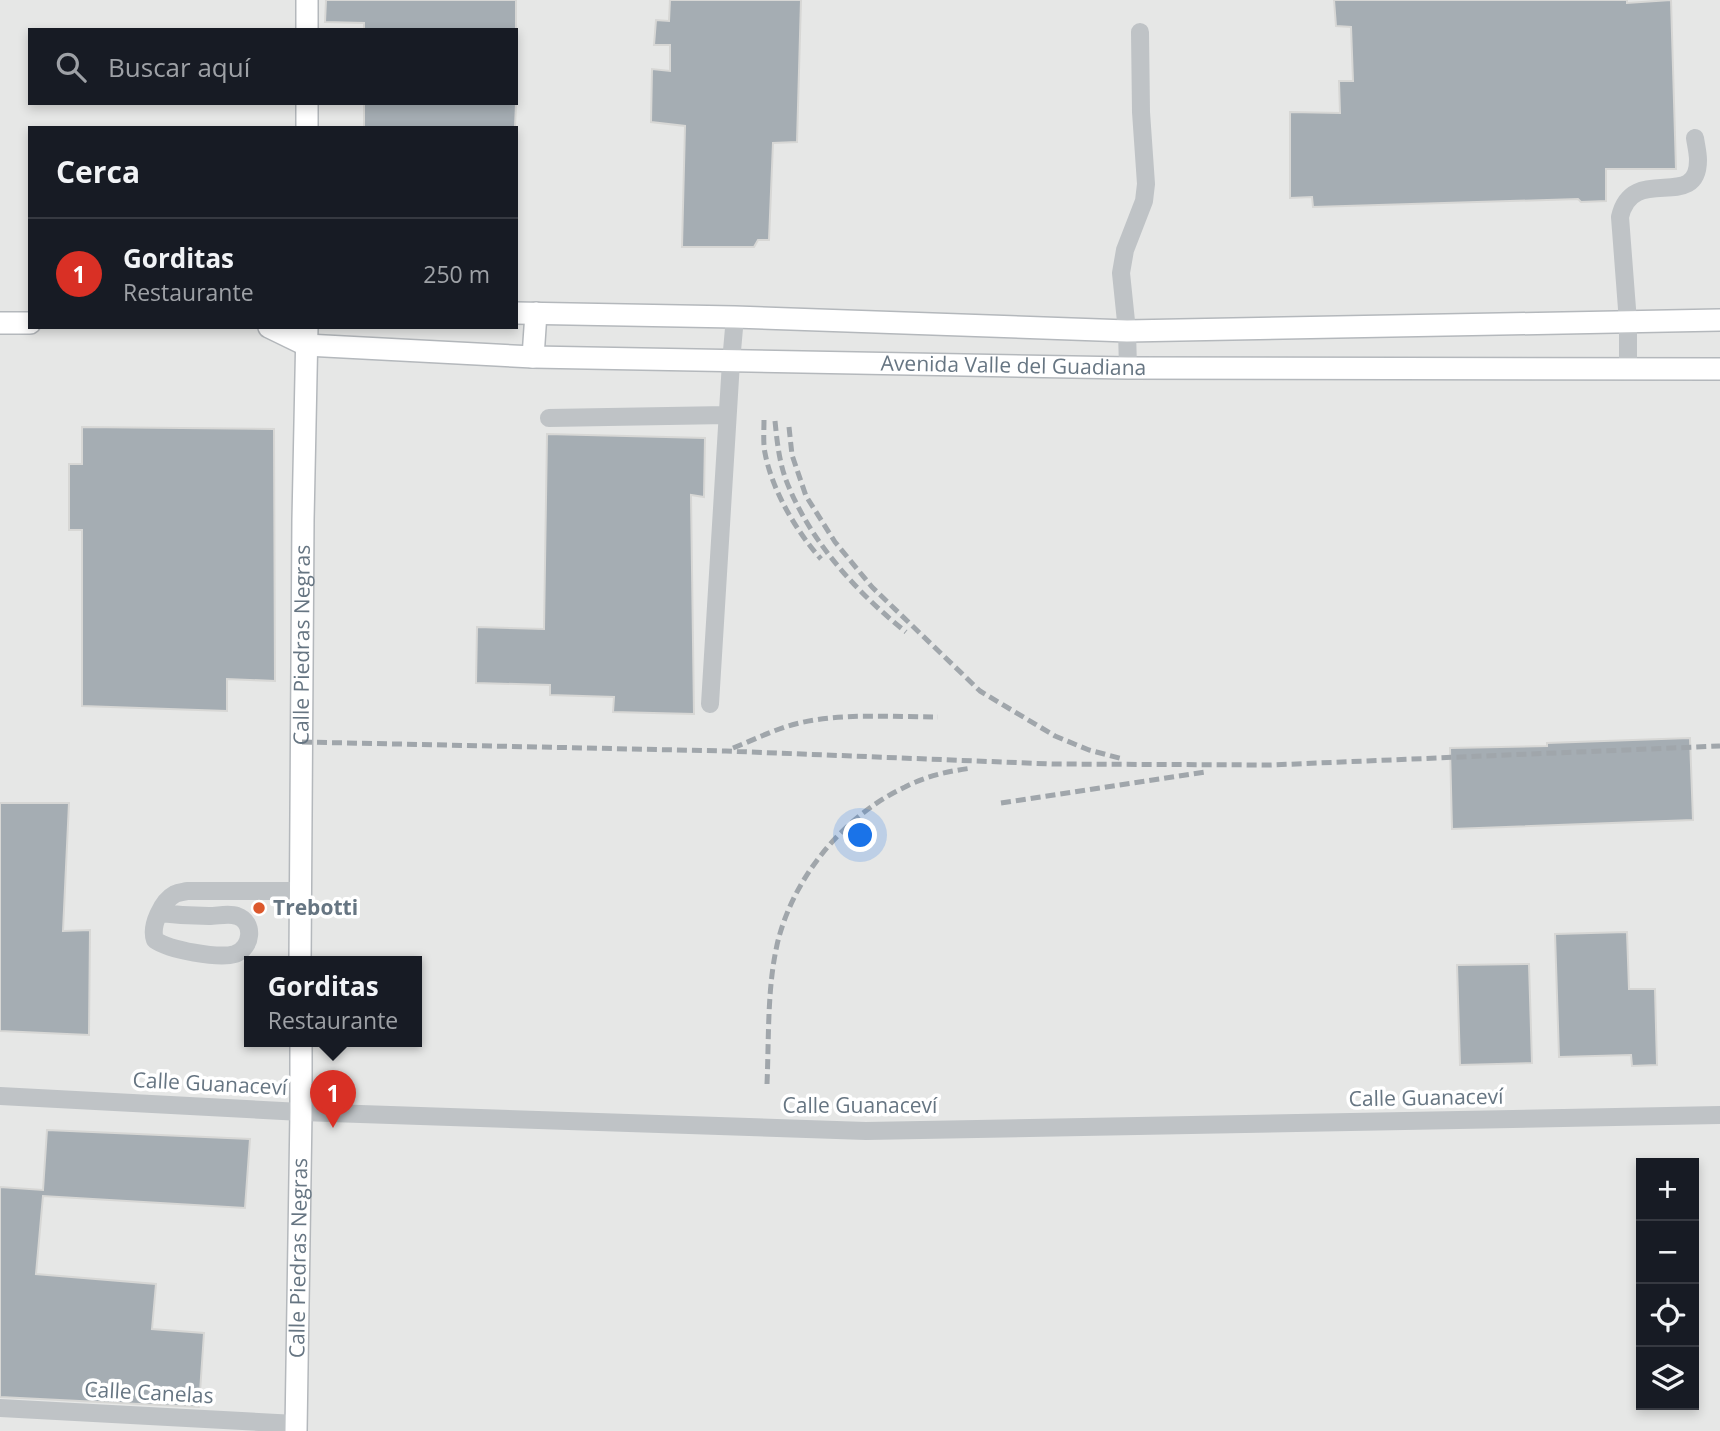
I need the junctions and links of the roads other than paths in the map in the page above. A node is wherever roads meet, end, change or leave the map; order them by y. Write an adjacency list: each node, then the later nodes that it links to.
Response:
1 (307, 0): 2 (main road)
2 (307, 28)
3 (1140, 33): 14 (street)
4 (307, 105): 5 (main road)
5 (307, 126)
6 (1695, 138): 10 (street)
7 (526, 313): 8 (main road, Avenida Valle del Guadiana); 16 (main road)
8 (736, 317): 14 (main road, Avenida Valle del Guadiana); 17 (street)
9 (1720, 320): 10 (main road, Avenida Valle del Guadiana)
10 (1628, 322): 14 (main road, Avenida Valle del Guadiana); 19 (street)
11 (0, 323): 12 (main road)
12 (28, 323)
13 (277, 329): 15 (main road)
14 (1128, 331): 18 (street)
15 (306, 336): 16 (main road, Avenida Valle del Guadiana); 24 (main road, Calle Piedras Negras)
16 (533, 356): 17 (main road, Avenida Valle del Guadiana)
17 (731, 362): 18 (main road, Avenida Valle del Guadiana); 21 (street)
18 (1128, 368): 19 (main road, Avenida Valle del Guadiana)
19 (1628, 369): 20 (main road, Avenida Valle del Guadiana)
20 (1720, 369)
21 (727, 415): 22 (street); 23 (street)
22 (549, 418)
23 (710, 704)
24 (299, 891): 25 (street); 26 (main road, Calle Piedras Negras)
25 (160, 913): 25 (street)
26 (300, 956)
27 (301, 1047): 29 (main road, Calle Piedras Negras)
28 (0, 1096): 29 (street, Calle Guanaceví)
29 (301, 1112): 30 (street, Calle Guanaceví); 32 (main road, Calle Piedras Negras)
30 (1720, 1115)
31 (0, 1408): 32 (street, Calle Canelas)
32 (296, 1428)

